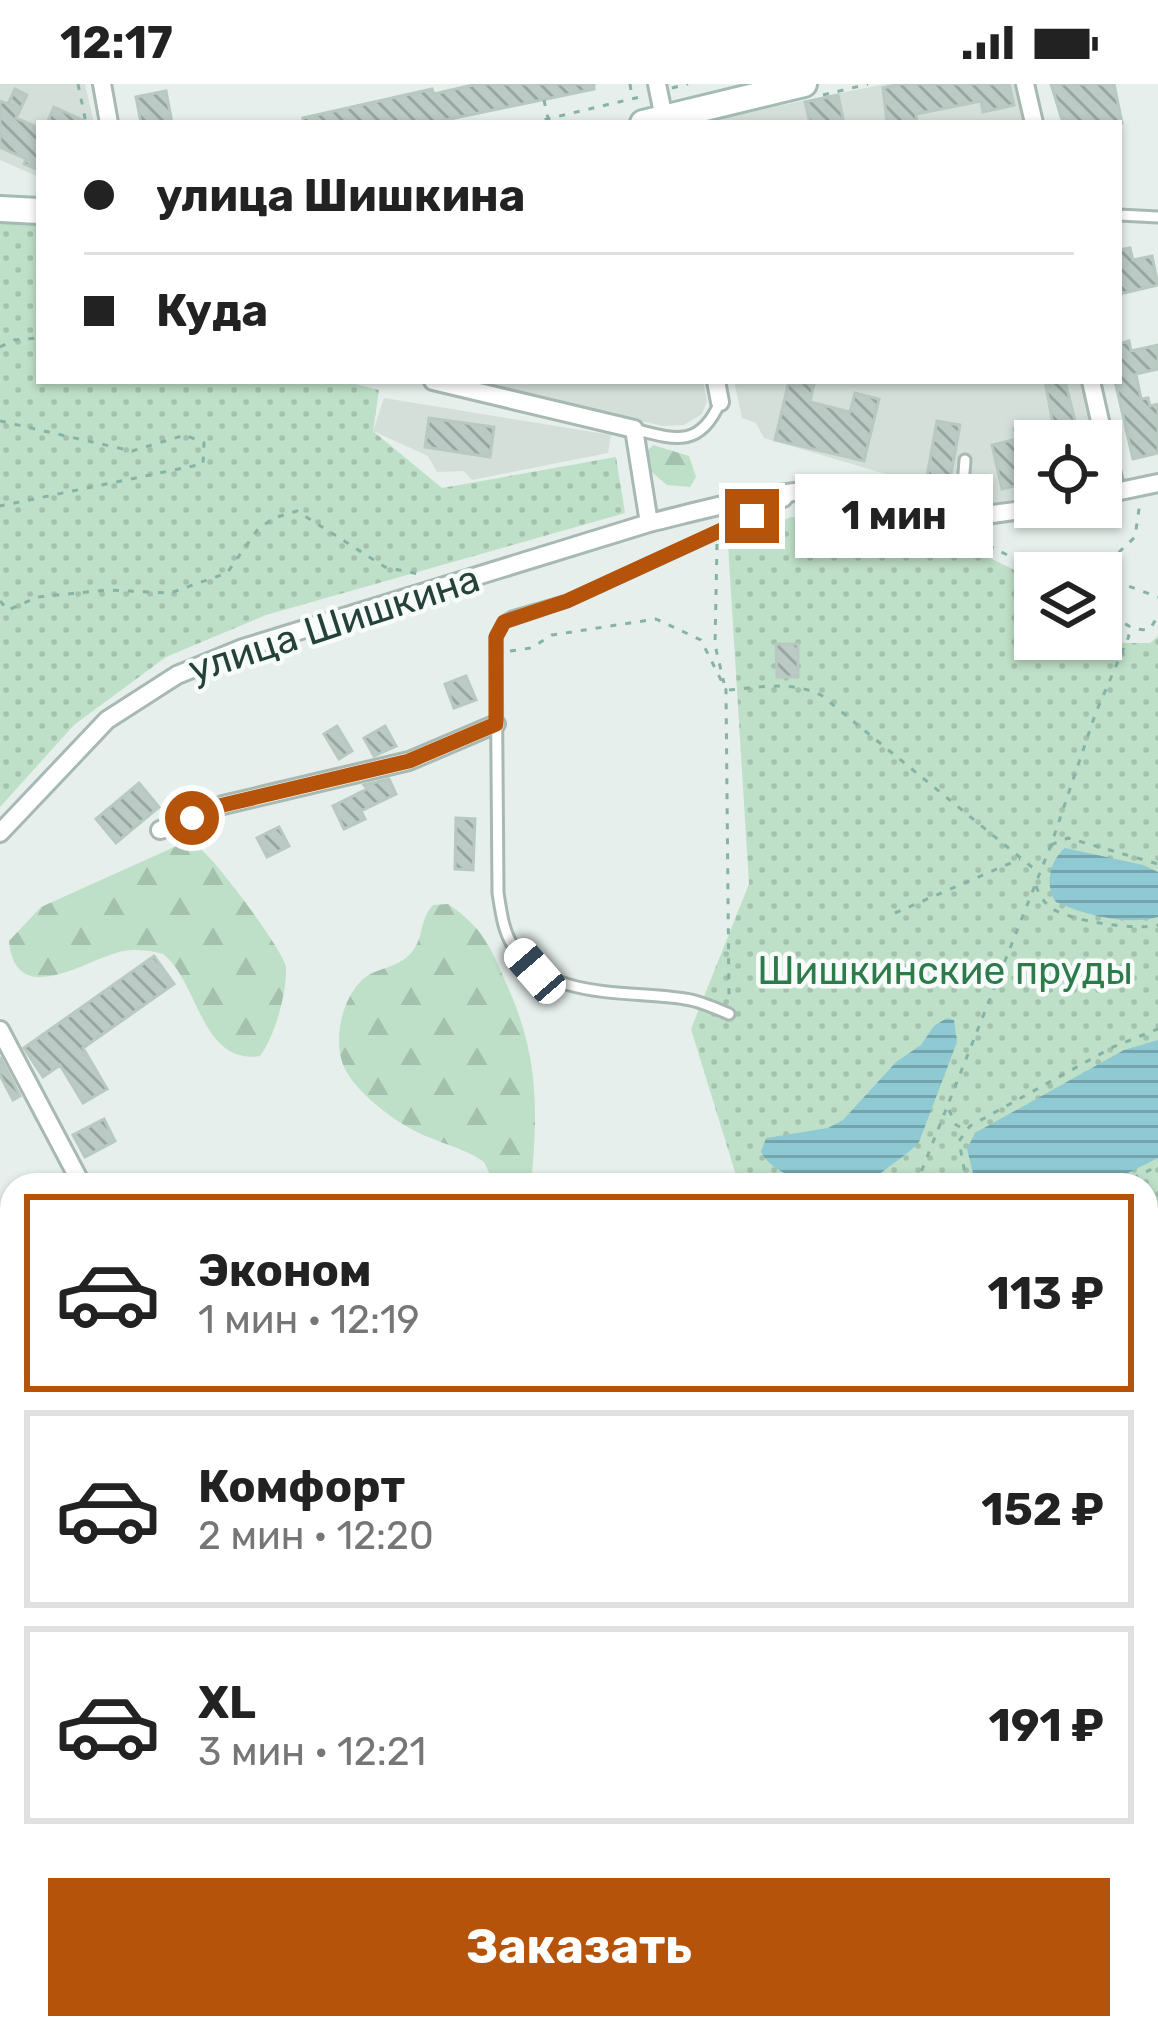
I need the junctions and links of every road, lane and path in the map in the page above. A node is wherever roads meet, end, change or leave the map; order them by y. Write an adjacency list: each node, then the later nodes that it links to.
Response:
1 (78, 84): 11 (path)
2 (102, 84): 12 (street)
3 (630, 84): 8 (path)
4 (688, 84): 7 (path)
5 (804, 84): 10 (street)
6 (1025, 84): 15 (street)
7 (657, 90): 8 (path); 10 (street)
8 (632, 99): 10 (path); 14 (path)
9 (544, 100): 13 (path)
10 (652, 119)
11 (85, 120)
12 (108, 120)
13 (549, 120)
14 (553, 120)
15 (1033, 120)
16 (0, 209): 17 (street)
17 (36, 211)
18 (1122, 215): 19 (lane)
19 (1158, 217)
20 (36, 337): 21 (path)
21 (0, 347)
22 (446, 384): 28 (street)
23 (717, 384): 25 (street)
24 (1091, 384): 26 (street)
25 (720, 402): 28 (lane)
26 (1097, 420)
27 (0, 421): 32 (path)
28 (634, 429): 38 (street)
29 (965, 460): 35 (lane)
30 (1150, 485): 40 (path)
31 (793, 491): 35 (street, улица Шишкина); 38 (street, улица Шишкина); 39 (lane)
32 (0, 506)
33 (829, 506): 34 (path)
34 (851, 509)
35 (962, 511): 36 (street, улица Шишкина)
36 (1014, 513)
37 (939, 521): 41 (path)
38 (650, 523): 54 (street, улица Шишкина)
39 (718, 532): 49 (lane); 51 (path)
40 (1121, 552)
41 (1014, 558)
42 (432, 576): 45 (path)
43 (1122, 584): 44 (path)
44 (1158, 597): 46 (path)
45 (0, 601)
46 (1158, 607)
47 (1158, 616): 48 (path)
48 (1122, 622)
49 (496, 652): 51 (path); 52 (lane)
50 (1119, 660): 55 (path)
51 (725, 690): 56 (path); 62 (path)
52 (496, 724): 53 (street); 62 (lane)
53 (160, 830)
54 (0, 833)
55 (1051, 844): 57 (path); 58 (path)
56 (1022, 858): 58 (path); 60 (path)
57 (1158, 864)
58 (1040, 873): 59 (path)
59 (1035, 884): 61 (path); 65 (path)
60 (895, 914)
61 (1158, 925)
62 (729, 1014)
63 (1158, 1029): 66 (path)
64 (0, 1030): 67 (street)
65 (947, 1107): 66 (path); 68 (path)
66 (967, 1129): 69 (path)
67 (76, 1173)
68 (921, 1173)
69 (965, 1173)

